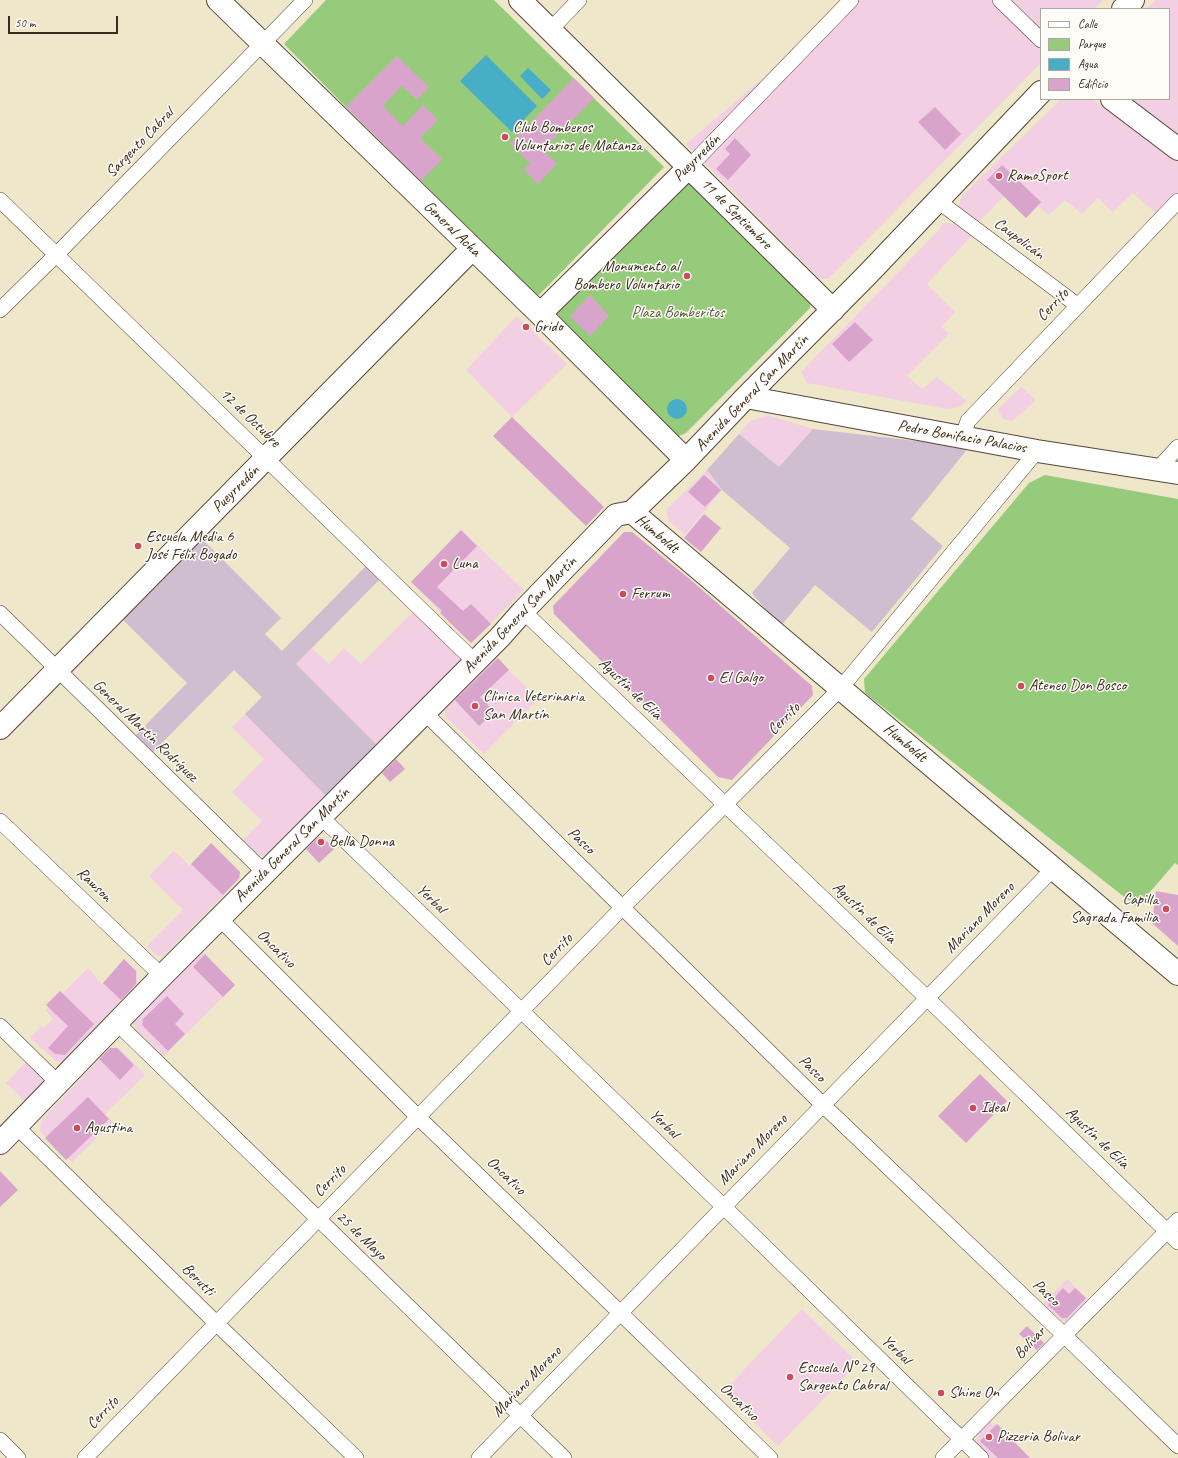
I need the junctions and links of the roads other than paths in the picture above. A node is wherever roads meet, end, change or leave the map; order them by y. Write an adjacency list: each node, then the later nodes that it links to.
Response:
1 (218, 0): 11 (street, General Acha)
2 (305, 0): 11 (street, Sargento Cabral)
3 (520, 0): 9 (street, 11 de Septiembre)
4 (579, 0): 9 (street)
5 (851, 0): 15 (street, Pueyrredón)
6 (1000, 0): 10 (street)
7 (1133, 0): 8 (street)
8 (1125, 8)
9 (551, 29): 15 (street, 11 de Septiembre)
10 (1040, 39)
11 (262, 43): 19 (street, General Acha); 20 (street, Sargento Cabral)
12 (1040, 93): 17 (street, Avenida General San Martín)
13 (1113, 100): 14 (street)
14 (1178, 149)
15 (689, 166): 23 (street, 11 de Septiembre); 24 (street, Pueyrredón)
16 (0, 200): 20 (street, 12 de Octubre)
17 (938, 201): 21 (street, Caupolicán); 23 (street, Avenida General San Martín)
18 (1178, 202): 21 (street, Cerrito)
19 (472, 249): 24 (street, General Acha); 29 (street, Pueyrredón)
20 (56, 255): 22 (street, Sargento Cabral); 29 (street, 12 de Octubre)
21 (1077, 305): 26 (street, Cerrito)
22 (0, 310)
23 (833, 310): 25 (street, Avenida General San Martín)
24 (540, 314): 30 (street, General Acha)
25 (746, 397): 26 (street, Pedro Bonifacio Palacios); 30 (street, Avenida General San Martín)
26 (962, 438): 28 (street, Pedro Bonifacio Palacios)
27 (1178, 446): 31 (street)
28 (1037, 451): 31 (street, Pedro Bonifacio Palacios); 38 (street, Cerrito)
29 (266, 459): 36 (street, 12 de Octubre); 37 (street, Pueyrredón)
30 (686, 460): 33 (street, Avenida General San Martín)
31 (1157, 470): 32 (street, Pedro Bonifacio Palacios)
32 (1178, 474)
33 (632, 512): 34 (street, Avenida General San Martín); 38 (street, Humboldt)
34 (523, 611): 36 (street, Avenida General San Martín); 41 (street, Agustín de Elía)
35 (0, 613): 37 (street, General Martín Rodríguez)
36 (475, 662): 39 (street, Avenida General San Martín)
37 (56, 670): 40 (street, Pueyrredón); 45 (street, General Martín Rodríguez)
38 (840, 689): 41 (street, Cerrito); 44 (street, Humboldt)
39 (425, 713): 42 (street, Avenida General San Martín); 46 (street, Pasco)
40 (0, 728)
41 (725, 805): 46 (street, Cerrito); 50 (street, Agustín de Elía)
42 (320, 817): 45 (street, Avenida General San Martín); 51 (street, Yerbal)
43 (0, 821): 49 (street, Rawson)
44 (1054, 868): 48 (street, Humboldt); 50 (street, Mariano Moreno)
45 (265, 873): 47 (street, Avenida General San Martín)
46 (623, 907): 51 (street, Cerrito); 55 (street, Pasco)
47 (219, 918): 49 (street, Avenida General San Martín); 56 (street, Oncativo)
48 (1178, 974)
49 (162, 976): 52 (street, Avenida General San Martín)
50 (927, 998): 55 (street, Mariano Moreno); 62 (street, Agustín de Elía)
51 (521, 1012): 56 (street, Cerrito); 59 (street, Yerbal)
52 (117, 1023): 54 (street, Avenida General San Martín); 60 (street, 25 de Mayo)
53 (0, 1026): 54 (street)
54 (58, 1083): 57 (street, Avenida General San Martín)
55 (823, 1105): 59 (street, Mariano Moreno); 66 (street, Pasco)
56 (418, 1116): 60 (street, Cerrito); 64 (street, Oncativo)
57 (16, 1126): 58 (street, Avenida General San Martín); 65 (street, Berutti)
58 (0, 1143)
59 (724, 1207): 64 (street, Mariano Moreno); 68 (street, Yerbal)
60 (318, 1218): 65 (street, Cerrito); 67 (street, 25 de Mayo)
61 (1178, 1220): 62 (street, Bolívar)
62 (1167, 1231): 63 (street, Agustín de Elía); 66 (street, Bolívar)
63 (1178, 1242)
64 (621, 1312): 67 (street, Mariano Moreno); 76 (street, Oncativo)
65 (216, 1323): 72 (street, Cerrito); 73 (street, Berutti)
66 (1064, 1334): 68 (street, Bolívar); 70 (street, Pasco)
67 (520, 1415): 74 (street, Mariano Moreno); 75 (street, 25 de Mayo)
68 (961, 1439): 77 (street, Bolívar); 78 (street, Yerbal)
69 (0, 1440): 71 (street)
70 (1178, 1446)
71 (18, 1458)
72 (84, 1458)
73 (356, 1458)
74 (479, 1458)
75 (564, 1458)
76 (770, 1458)
77 (943, 1458)
78 (981, 1458)

